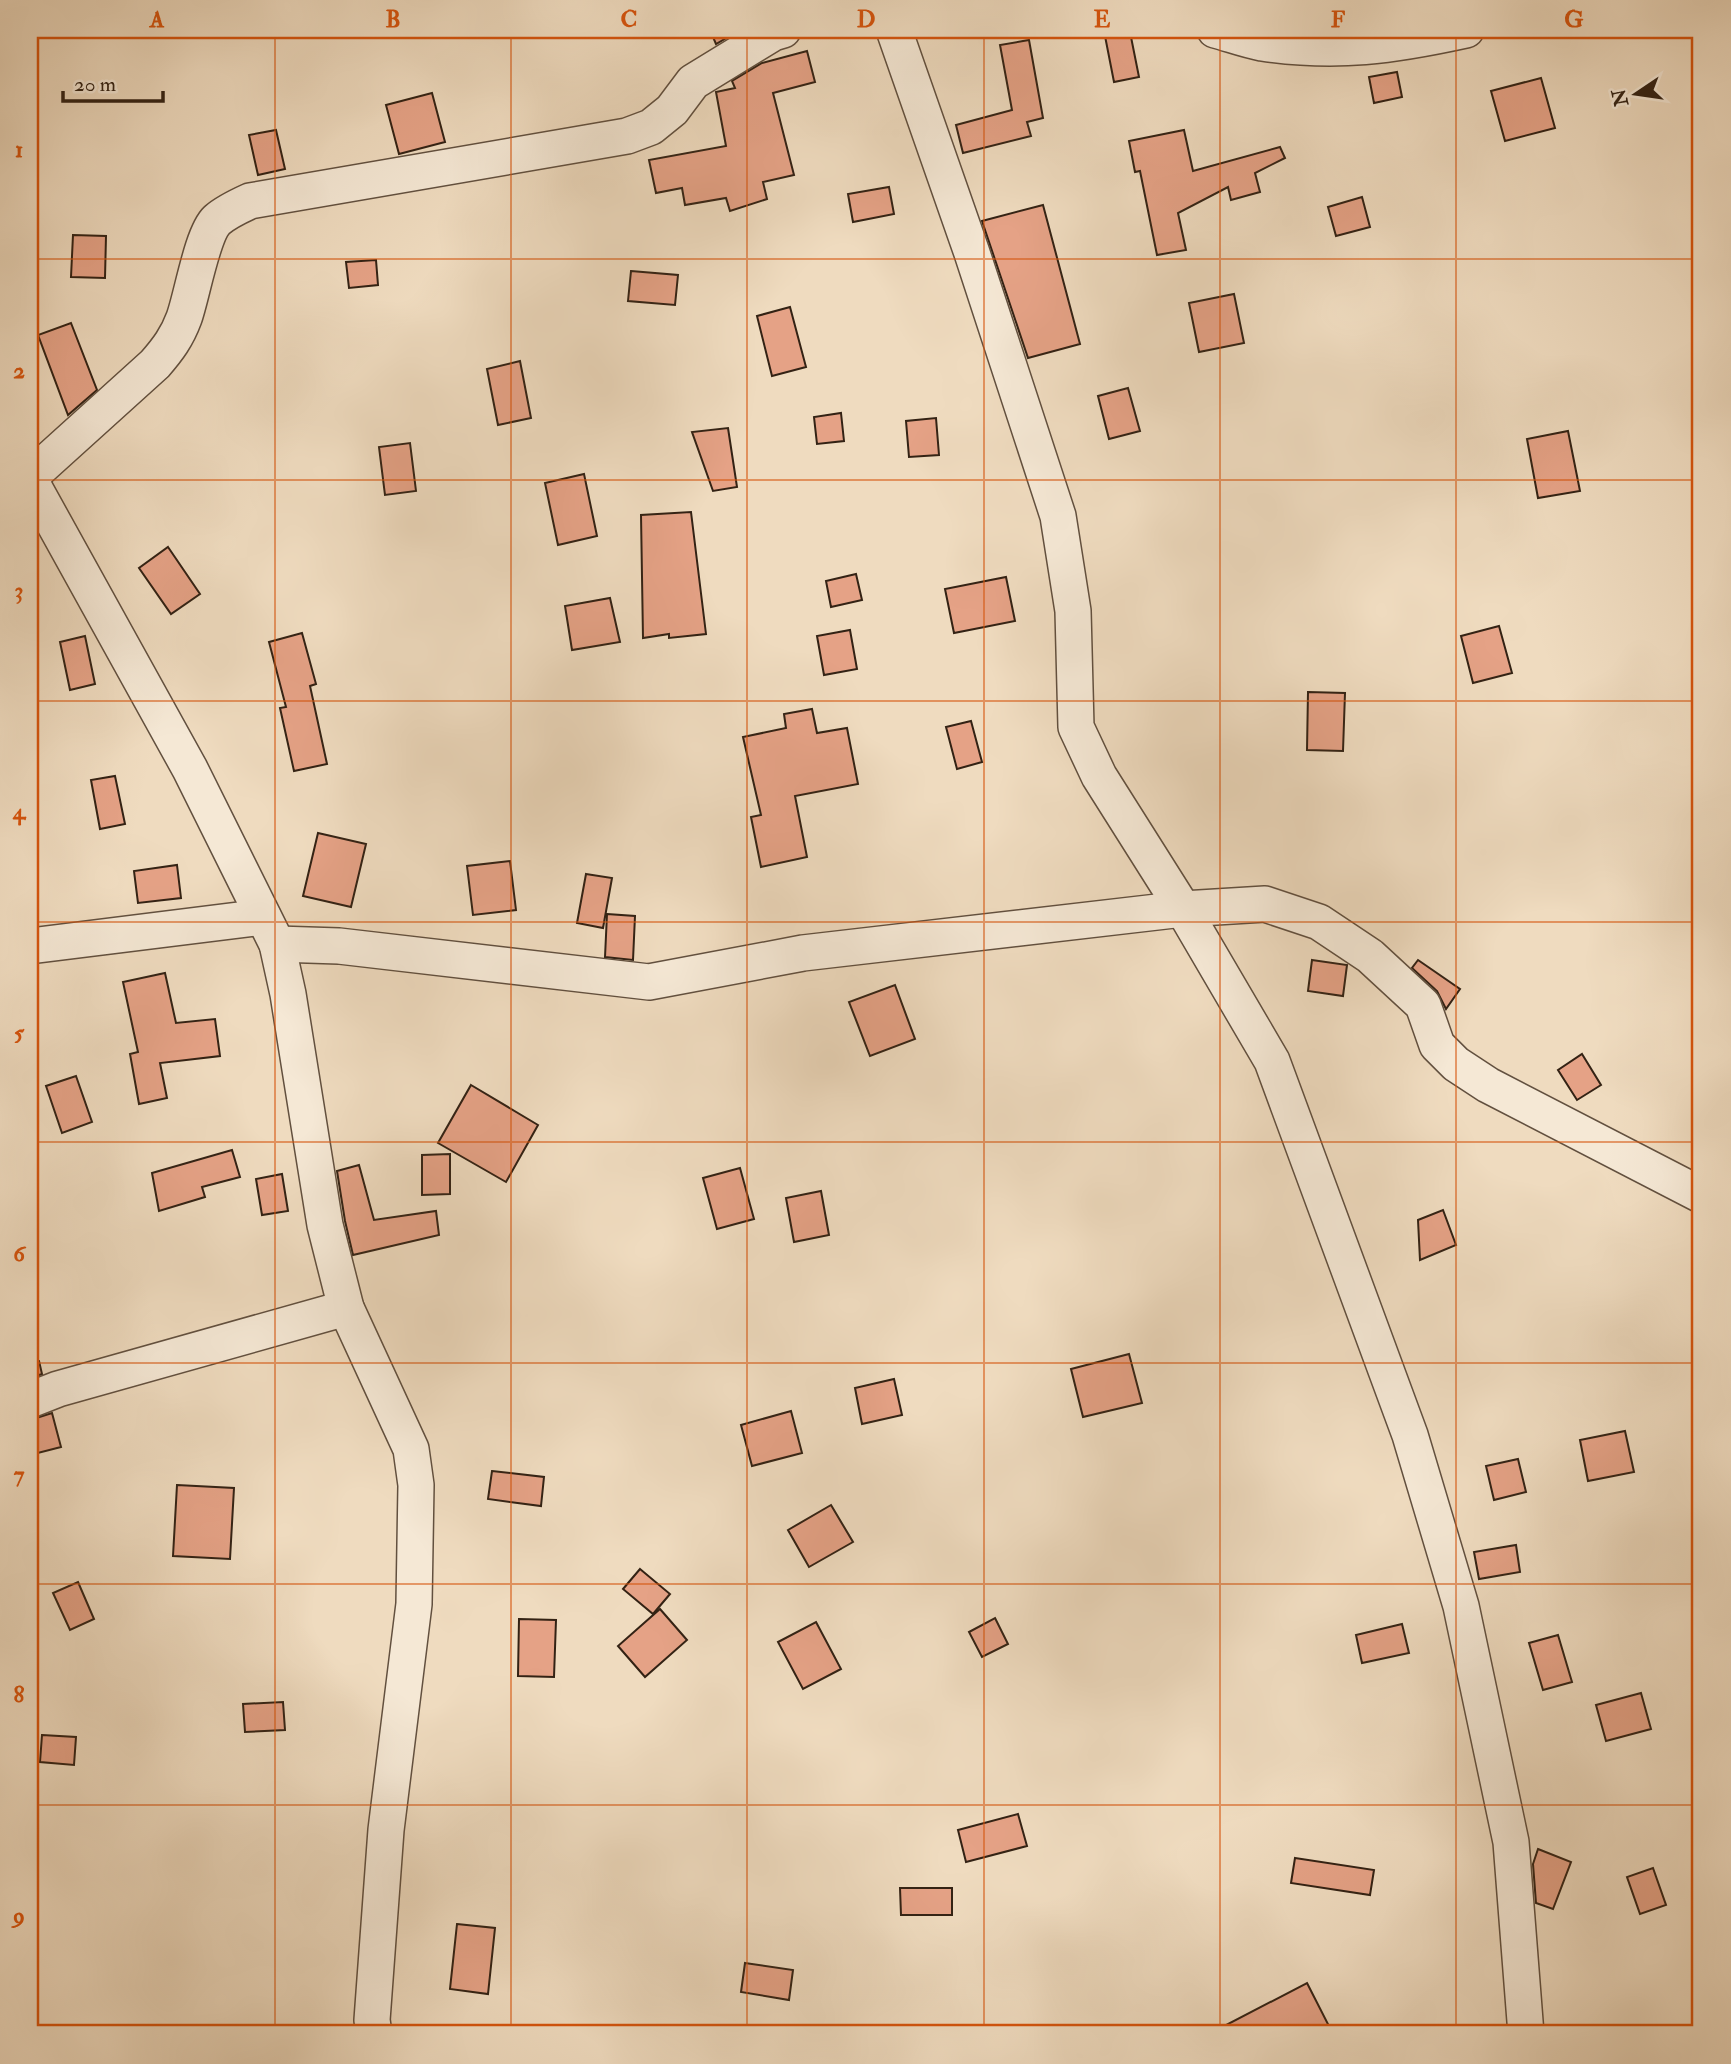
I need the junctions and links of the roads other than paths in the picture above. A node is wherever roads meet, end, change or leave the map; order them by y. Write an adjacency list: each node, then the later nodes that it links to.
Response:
1 (783, 30): 5 (street)
2 (894, 30): 6 (street)
3 (1215, 30): 4 (street)
4 (1466, 30)
5 (30, 478): 7 (street)
6 (1183, 909): 7 (street); 9 (street); 13 (street)
7 (270, 930): 8 (street); 10 (street)
8 (30, 946)
9 (1701, 1195)
10 (346, 1308): 11 (street); 12 (street)
11 (30, 1400)
12 (374, 2034)
13 (1527, 2034)

